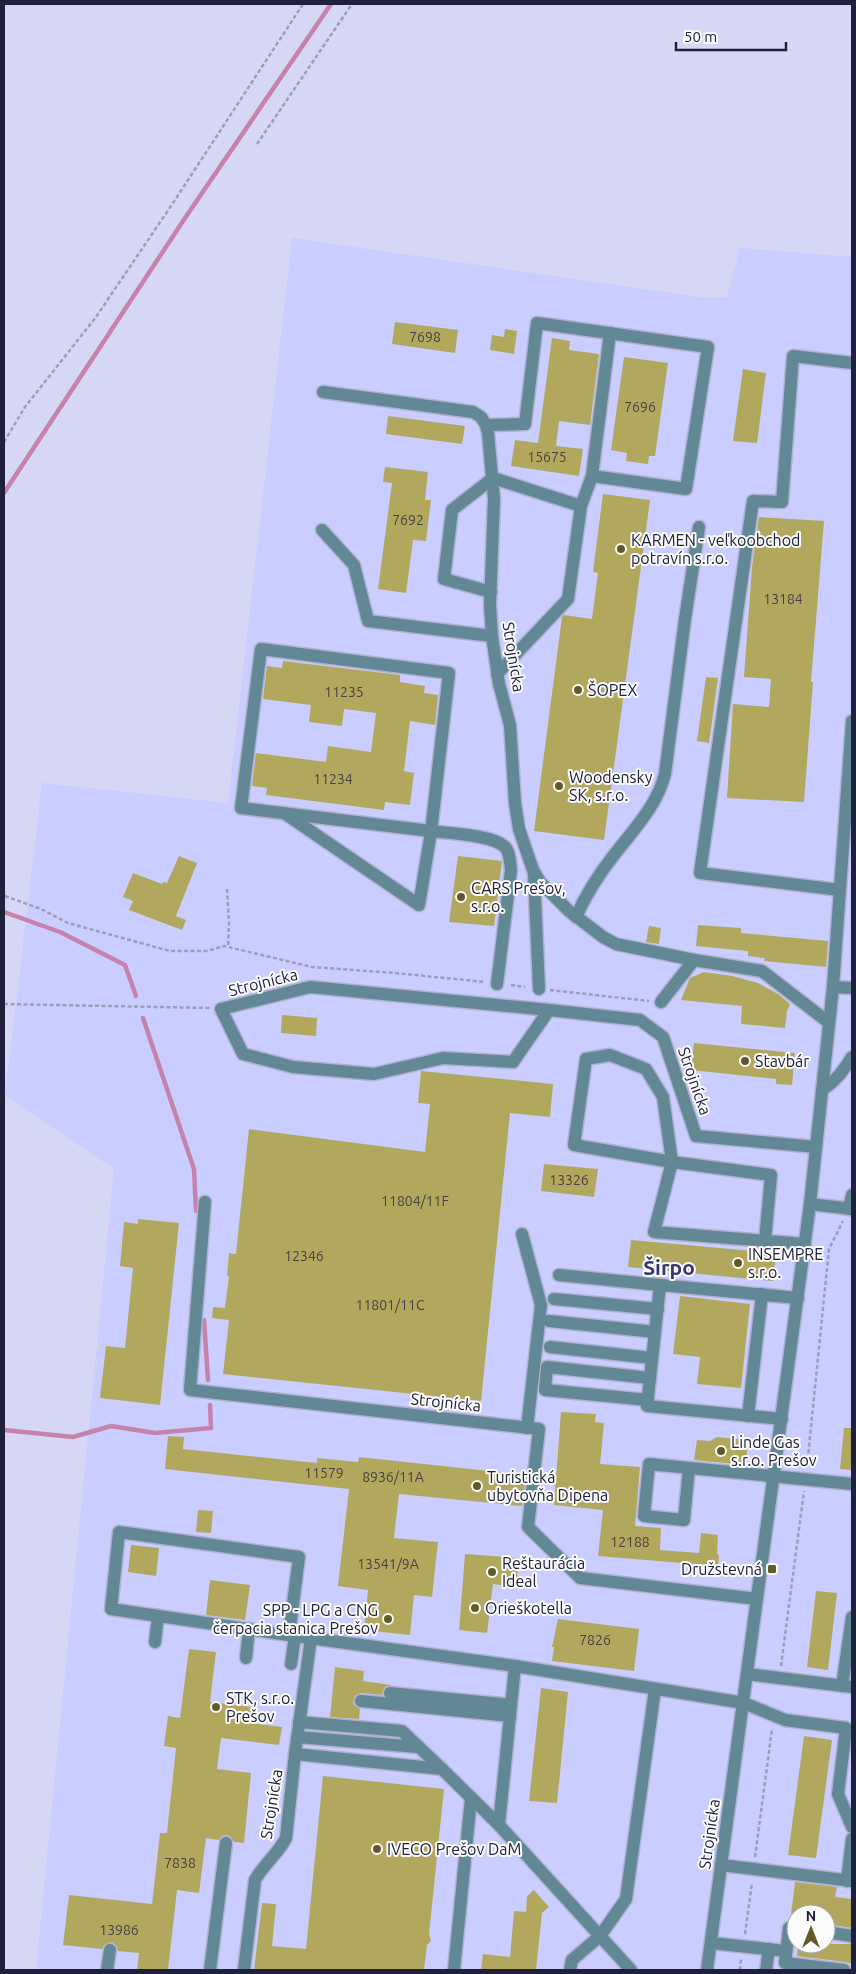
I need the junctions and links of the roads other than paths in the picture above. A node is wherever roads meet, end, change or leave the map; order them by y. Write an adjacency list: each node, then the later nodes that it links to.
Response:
1 (610, 334): 4 (street); 5 (street); 5 (street)
2 (852, 363): 17 (street)
3 (323, 392): 4 (street)
4 (486, 425): 6 (street, Strojnícka)
5 (592, 476): 7 (street)
6 (493, 478): 7 (street); 10 (street, Strojnícka); 10 (street)
7 (582, 506): 12 (street)
8 (699, 527): 18 (street)
9 (322, 530): 11 (street)
10 (491, 592): 11 (street, Strojnícka)
11 (492, 636): 12 (street, Strojnícka)
12 (498, 674): 16 (street, Strojnícka)
13 (852, 721): 17 (street, Strojnícka)
14 (284, 813): 15 (street); 15 (street); 15 (street)
15 (431, 832): 20 (street)
16 (534, 870): 18 (street, Strojnícka); 23 (street)
17 (840, 890): 21 (street, Strojnícka)
18 (576, 917): 19 (street, Strojnícka)
19 (694, 960): 24 (street); 26 (street, Strojnícka)
20 (498, 984)
21 (833, 987): 22 (street); 26 (street, Strojnícka)
22 (852, 988)
23 (539, 989)
24 (661, 1002)
25 (549, 1010): 25 (street, Strojnícka); 29 (street, Strojnícka)
26 (828, 1022): 28 (street, Strojnícka)
27 (852, 1057): 28 (street)
28 (822, 1090): 29 (street, Strojnícka)
29 (816, 1147): 33 (street, Strojnícka)
30 (672, 1162): 30 (street); 36 (street); 36 (street)
31 (852, 1195): 34 (street)
32 (205, 1202): 52 (street, Strojnícka)
33 (810, 1204): 34 (street); 37 (street, Strojnícka)
34 (851, 1209)
35 (522, 1234): 52 (street)
36 (765, 1241): 37 (street)
37 (805, 1244): 41 (street, Strojnícka)
38 (559, 1275): 39 (street)
39 (660, 1286): 40 (street); 43 (street)
40 (762, 1294): 41 (street); 50 (street)
41 (798, 1298): 51 (street, Strojnícka)
42 (554, 1299): 43 (street)
43 (658, 1309): 45 (street)
44 (549, 1321): 45 (street)
45 (655, 1332): 47 (street)
46 (550, 1348): 47 (street)
47 (652, 1358): 48 (street)
48 (650, 1378): 49 (street); 49 (street)
49 (648, 1400): 50 (street)
50 (748, 1416): 51 (street)
51 (782, 1419): 54 (street, Strojnícka)
52 (527, 1428): 56 (street)
53 (689, 1468): 53 (street); 54 (street)
54 (774, 1477): 55 (street); 56 (street, Strojnícka)
55 (852, 1484)
56 (757, 1599): 66 (street, Strojnícka)
57 (158, 1616): 59 (street); 60 (street); 62 (street)
58 (852, 1617): 67 (street)
59 (249, 1629): 60 (street); 63 (street)
60 (292, 1636): 61 (street); 64 (street)
61 (311, 1638): 65 (street); 73 (street, Strojnícka)
62 (154, 1642)
63 (246, 1658)
64 (291, 1664)
65 (515, 1666): 68 (street); 72 (street)
66 (748, 1674): 67 (street); 71 (street, Strojnícka)
67 (847, 1687)
68 (655, 1689): 71 (street); 86 (street)
69 (390, 1693): 72 (street)
70 (360, 1701): 72 (street)
71 (744, 1703): 80 (street); 83 (street, Strojnícka)
72 (510, 1711): 79 (street)
73 (299, 1722): 74 (street, Strojnícka); 75 (street)
74 (297, 1737): 75 (street); 76 (street, Strojnícka)
75 (418, 1747): 77 (street)
76 (295, 1754): 77 (street, Strojnícka); 94 (street, Strojnícka)
77 (442, 1769): 78 (street)
78 (471, 1798): 79 (street); 95 (street)
79 (499, 1825): 86 (street)
80 (852, 1828)
81 (852, 1838): 84 (street)
82 (226, 1843): 93 (street)
83 (722, 1865): 84 (street); 88 (street, Strojnícka)
84 (850, 1881)
85 (836, 1934): 87 (street)
86 (600, 1936): 96 (street); 97 (street)
87 (852, 1936)
88 (710, 1942): 89 (street); 98 (street, Strojnícka)
89 (769, 1949): 91 (street); 99 (street)
90 (110, 1950): 92 (street)
91 (786, 1951): 100 (street)
92 (107, 1970)
93 (210, 1970)
94 (244, 1970)
95 (454, 1970)
96 (570, 1970)
97 (631, 1970)
98 (707, 1970)
99 (766, 1970)
100 (844, 1970)

